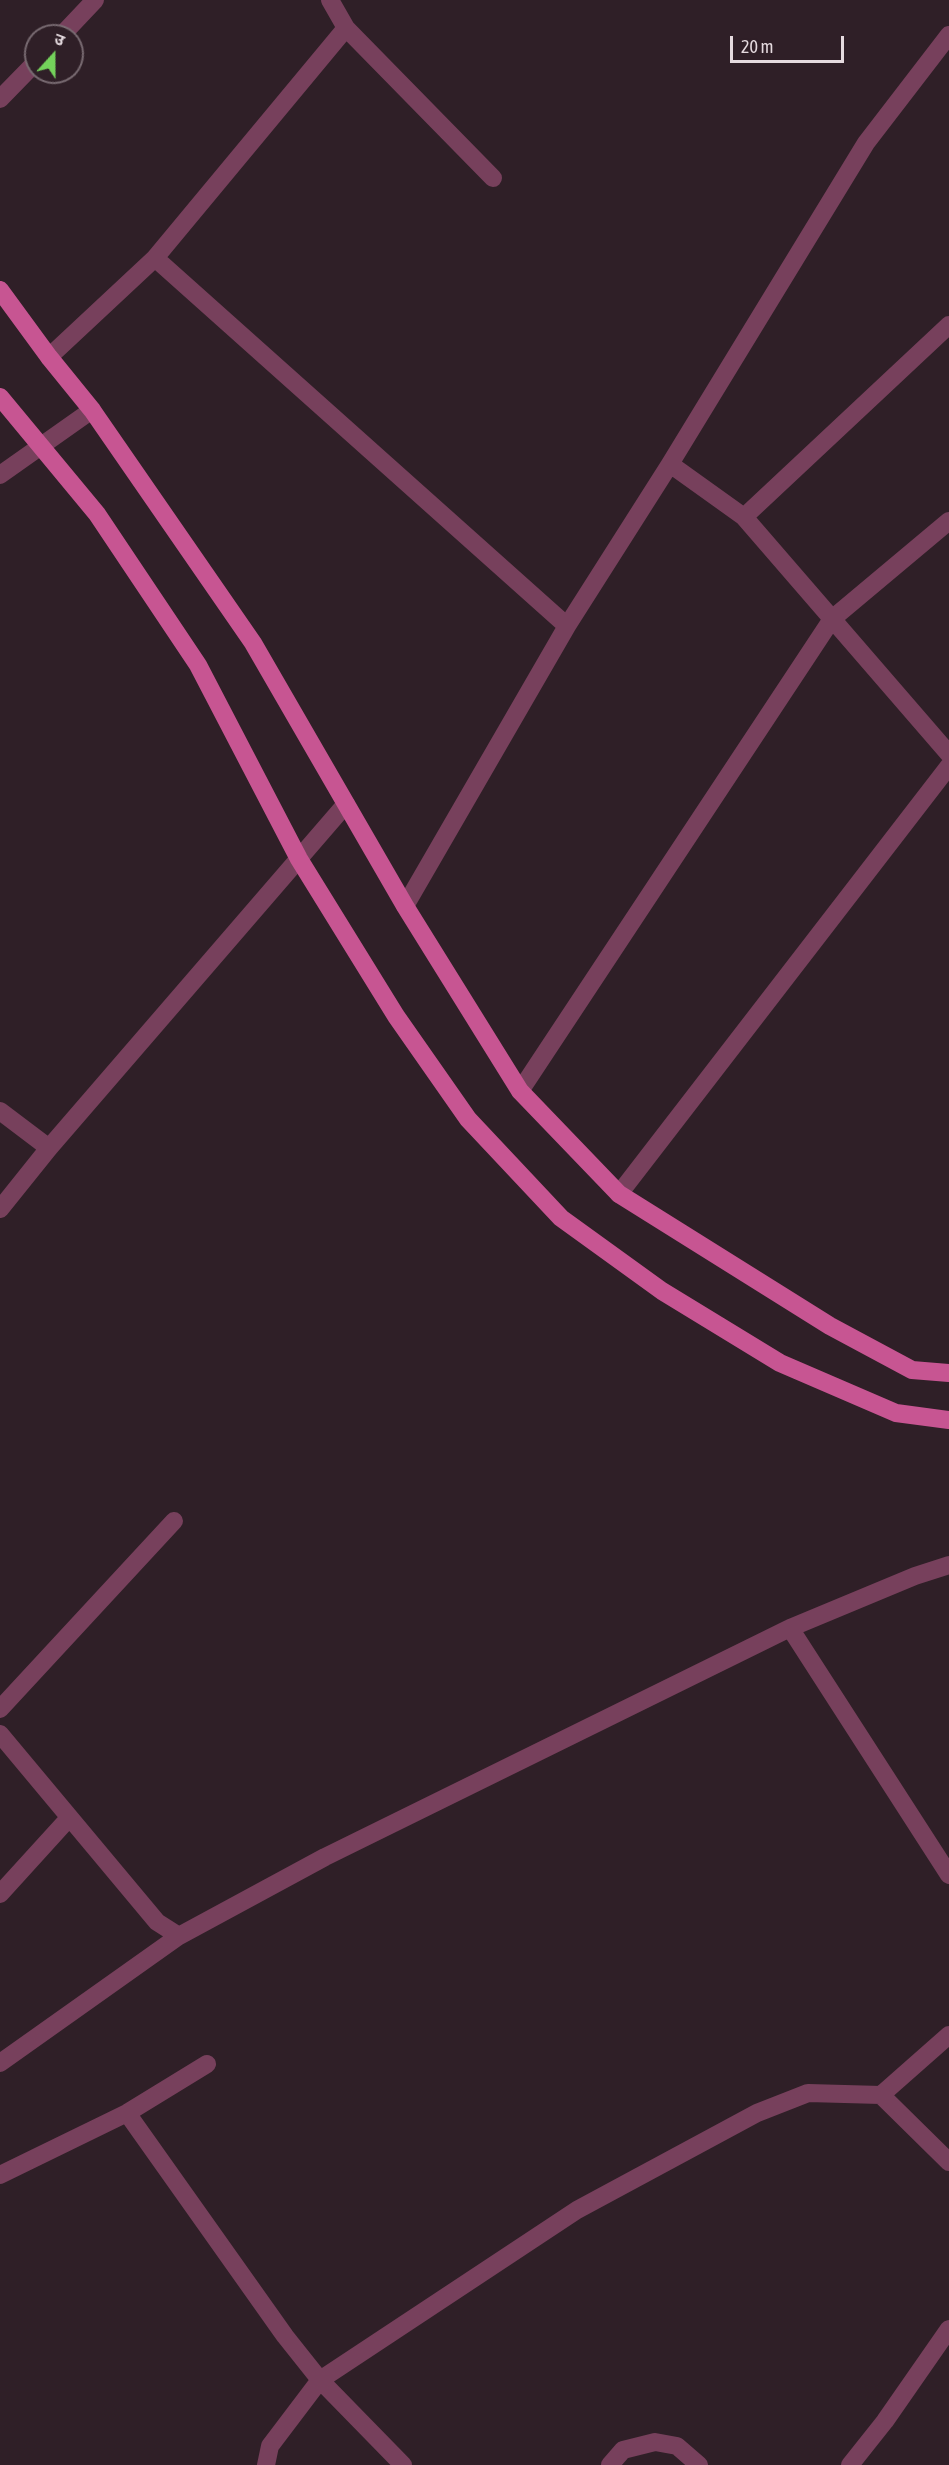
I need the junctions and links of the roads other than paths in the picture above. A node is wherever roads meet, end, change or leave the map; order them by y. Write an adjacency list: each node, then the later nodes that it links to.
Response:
1 (95, 0): 3 (street)
2 (330, 0): 4 (street)
3 (72, 24)
4 (346, 28): 8 (street); 9 (street)
5 (949, 35): 16 (street)
6 (24, 74): 7 (street)
7 (0, 99)
8 (493, 178)
9 (155, 258): 12 (street); 21 (street)
10 (0, 290): 12 (main road)
11 (949, 325): 18 (street)
12 (49, 357): 14 (main road)
13 (0, 397): 15 (main road)
14 (92, 410): 15 (street); 24 (main road)
15 (41, 447): 17 (street); 25 (main road)
16 (670, 464): 18 (street); 21 (street)
17 (0, 475)
18 (744, 517): 20 (street)
19 (949, 521): 20 (street)
20 (832, 619): 22 (street); 27 (street)
21 (567, 626): 26 (street)
22 (949, 754)
23 (949, 766): 30 (street)
24 (346, 804): 25 (street); 26 (main road)
25 (299, 859): 29 (street); 33 (main road)
26 (405, 906): 27 (main road)
27 (520, 1091): 30 (main road)
28 (0, 1111): 29 (street)
29 (49, 1148): 31 (street)
30 (619, 1194): 32 (main road)
31 (0, 1209)
32 (949, 1373)
33 (949, 1419)
34 (174, 1521): 37 (street)
35 (949, 1565): 36 (street)
36 (790, 1628): 40 (street); 42 (street)
37 (0, 1709)
38 (0, 1734): 39 (street)
39 (69, 1818): 41 (street); 42 (street)
40 (949, 1875)
41 (0, 1894)
42 (179, 1936): 44 (street)
43 (949, 2035): 46 (street)
44 (0, 2063)
45 (207, 2064): 47 (street)
46 (881, 2095): 48 (street); 51 (street)
47 (127, 2113): 49 (street); 51 (street)
48 (949, 2162)
49 (0, 2175)
50 (949, 2329): 56 (street)
51 (320, 2380): 52 (street); 53 (street)
52 (266, 2465)
53 (402, 2465)
54 (609, 2465): 55 (street)
55 (699, 2465)
56 (850, 2465)

